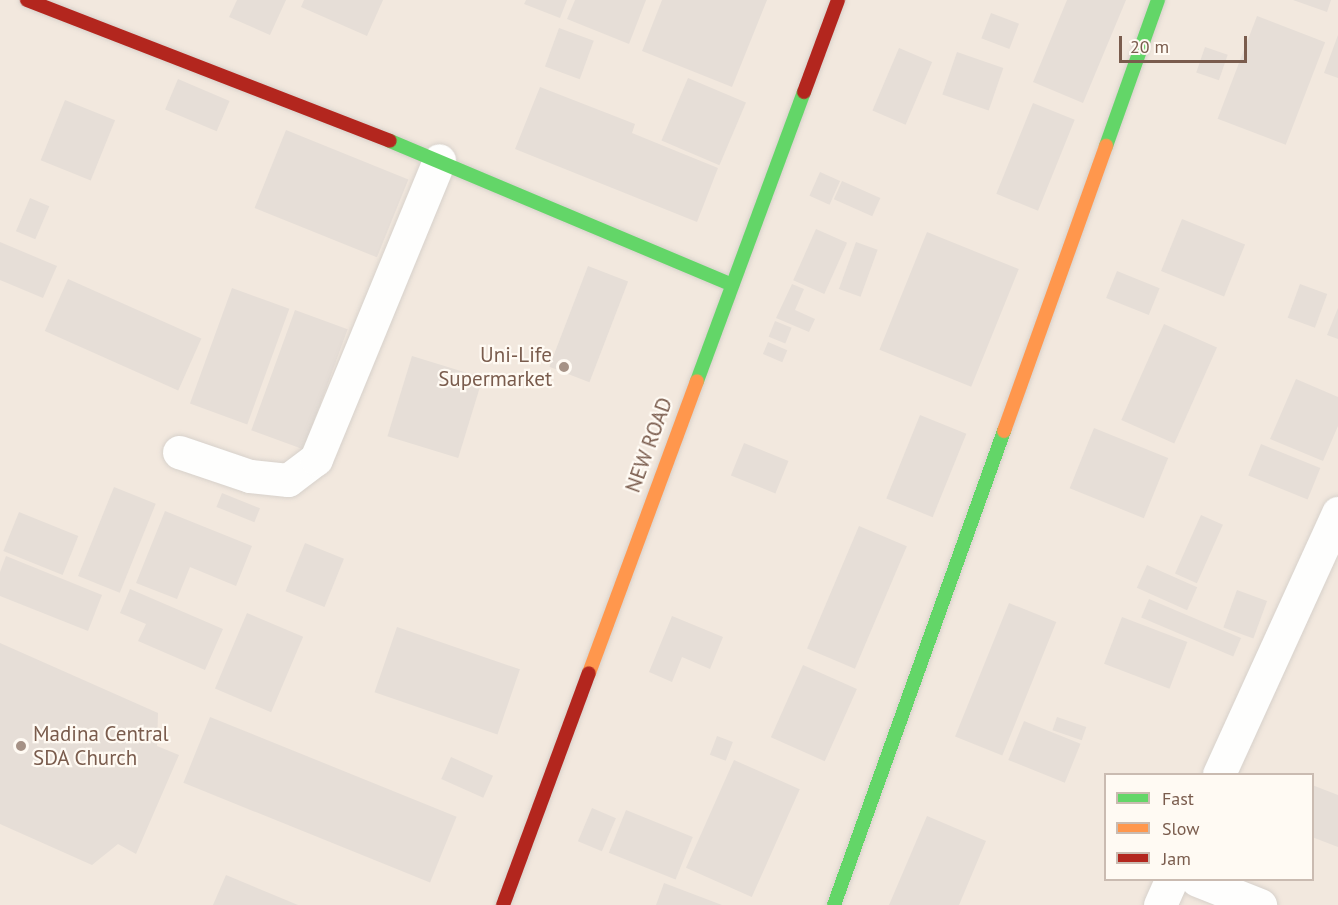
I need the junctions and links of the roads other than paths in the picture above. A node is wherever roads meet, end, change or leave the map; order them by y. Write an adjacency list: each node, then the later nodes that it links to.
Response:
1 (27, 0): 4 (street)
2 (838, 0): 5 (street, NEW ROAD)
3 (1158, 0): 12 (street)
4 (439, 160): 5 (street); 6 (street)
5 (731, 284): 11 (street, NEW ROAD)
6 (179, 452)
7 (1338, 513): 8 (street)
8 (1219, 773)
9 (1170, 881): 13 (street)
10 (1202, 881): 14 (street)
11 (503, 905)
12 (834, 905)
13 (1160, 905)
14 (1260, 905)

